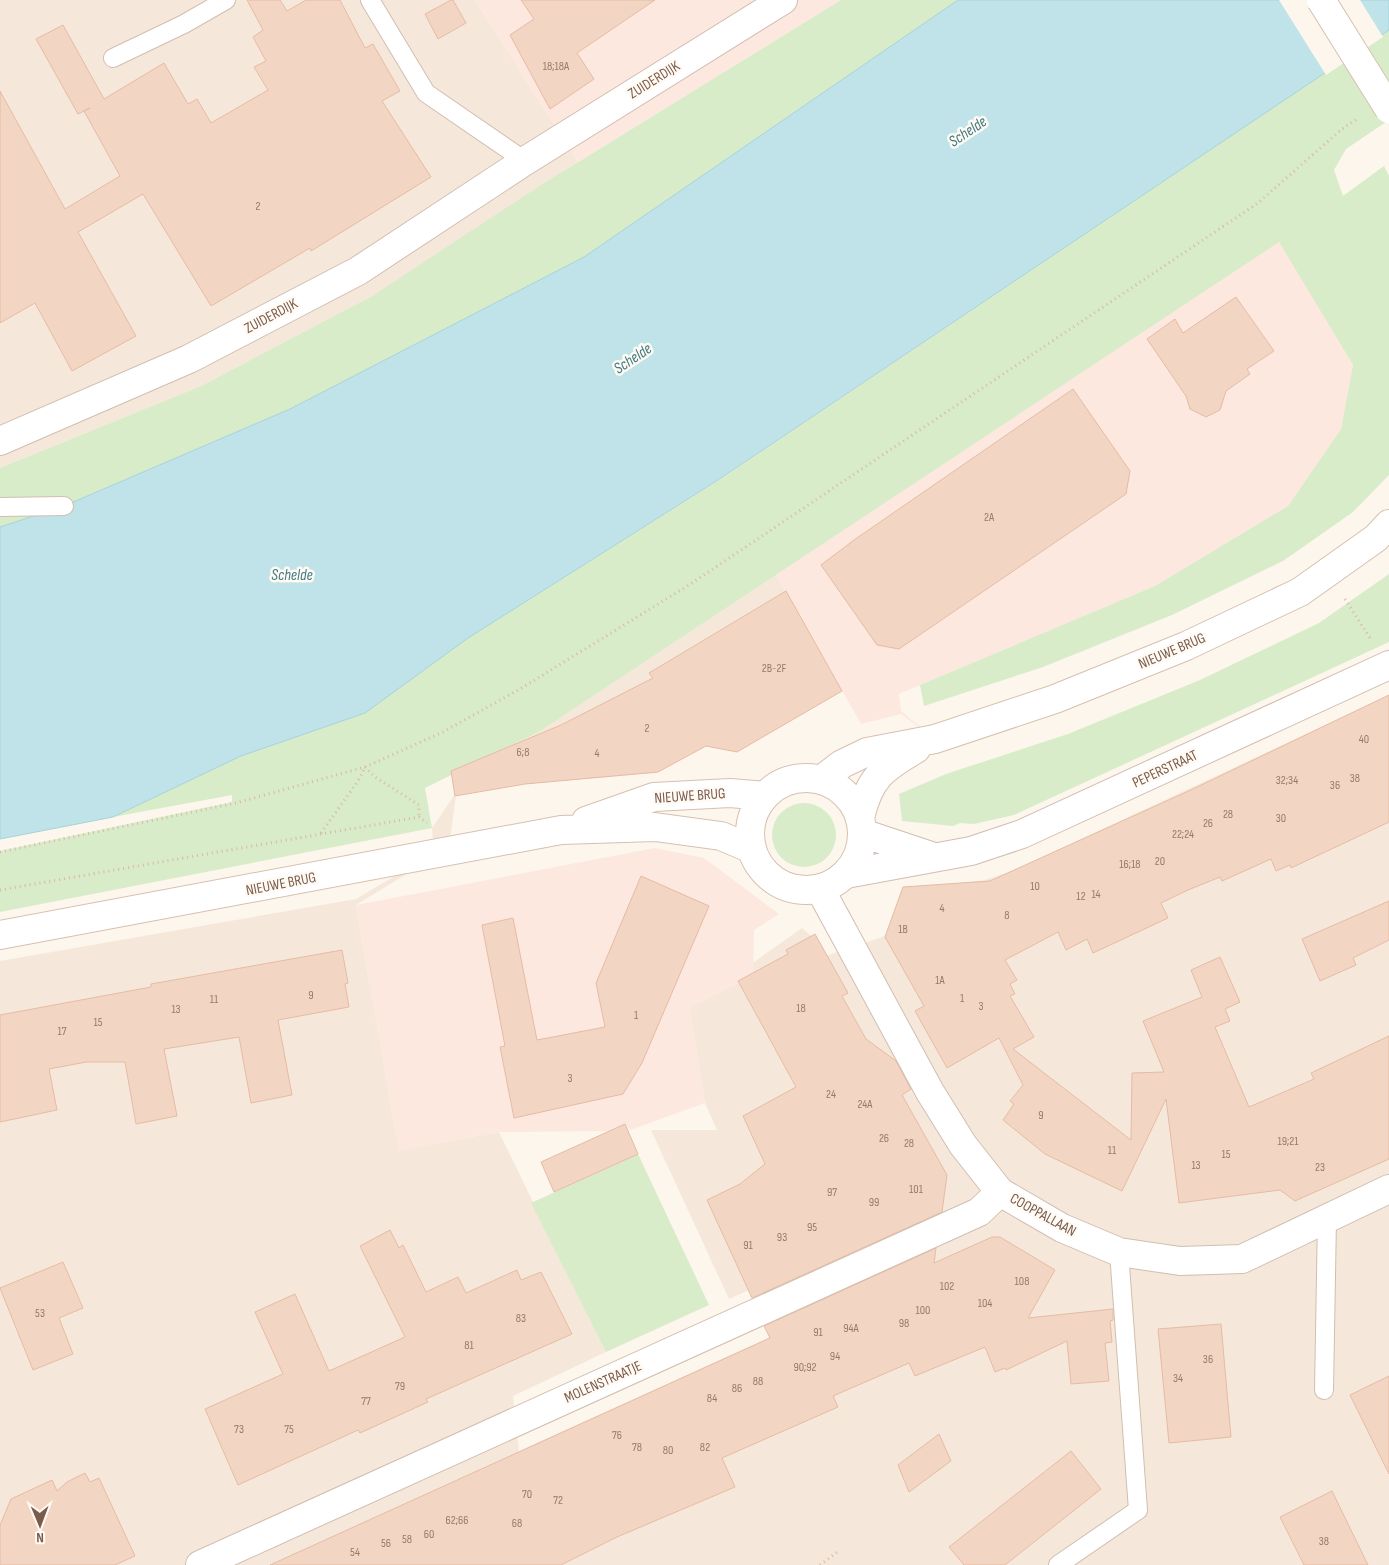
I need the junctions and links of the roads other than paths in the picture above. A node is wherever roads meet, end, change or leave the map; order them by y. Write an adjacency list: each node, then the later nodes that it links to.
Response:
1 (226, 0): 5 (lane)
2 (370, 0): 7 (lane)
3 (783, 0): 7 (street, ZUIDERDIJK)
4 (1321, 0): 6 (street, bridge)
5 (112, 58)
6 (1377, 111)
7 (525, 161): 8 (street, ZUIDERDIJK)
8 (0, 441)
9 (64, 506): 10 (lane)
10 (0, 507)
11 (1389, 524): 13 (street, NIEUWE BRUG)
12 (1388, 665): 19 (street, PEPERSTRAAT)
13 (935, 739): 14 (street, NIEUWE BRUG); 16 (street, NIEUWE BRUG)
14 (821, 780): 15 (street); 16 (street)
15 (765, 796): 17 (street, NIEUWE BRUG); 18 (street)
16 (861, 826): 19 (street, PEPERSTRAAT); 20 (street, NIEUWE BRUG)
17 (561, 830): 18 (street, NIEUWE BRUG); 22 (street, NIEUWE BRUG)
18 (752, 849): 21 (street)
19 (935, 857): 20 (street, PEPERSTRAAT)
20 (846, 874): 21 (street, NIEUWE BRUG)
21 (820, 889): 24 (street, COOPPALLAAN)
22 (0, 935)
23 (1389, 1189): 25 (street, COOPPALLAAN)
24 (1000, 1192): 26 (street, COOPPALLAAN); 28 (street, MOLENSTRAATJE)
25 (1327, 1218): 26 (street, COOPPALLAAN); 27 (lane)
26 (1119, 1252): 29 (lane)
27 (1324, 1390)
28 (200, 1565)
29 (1058, 1565)

